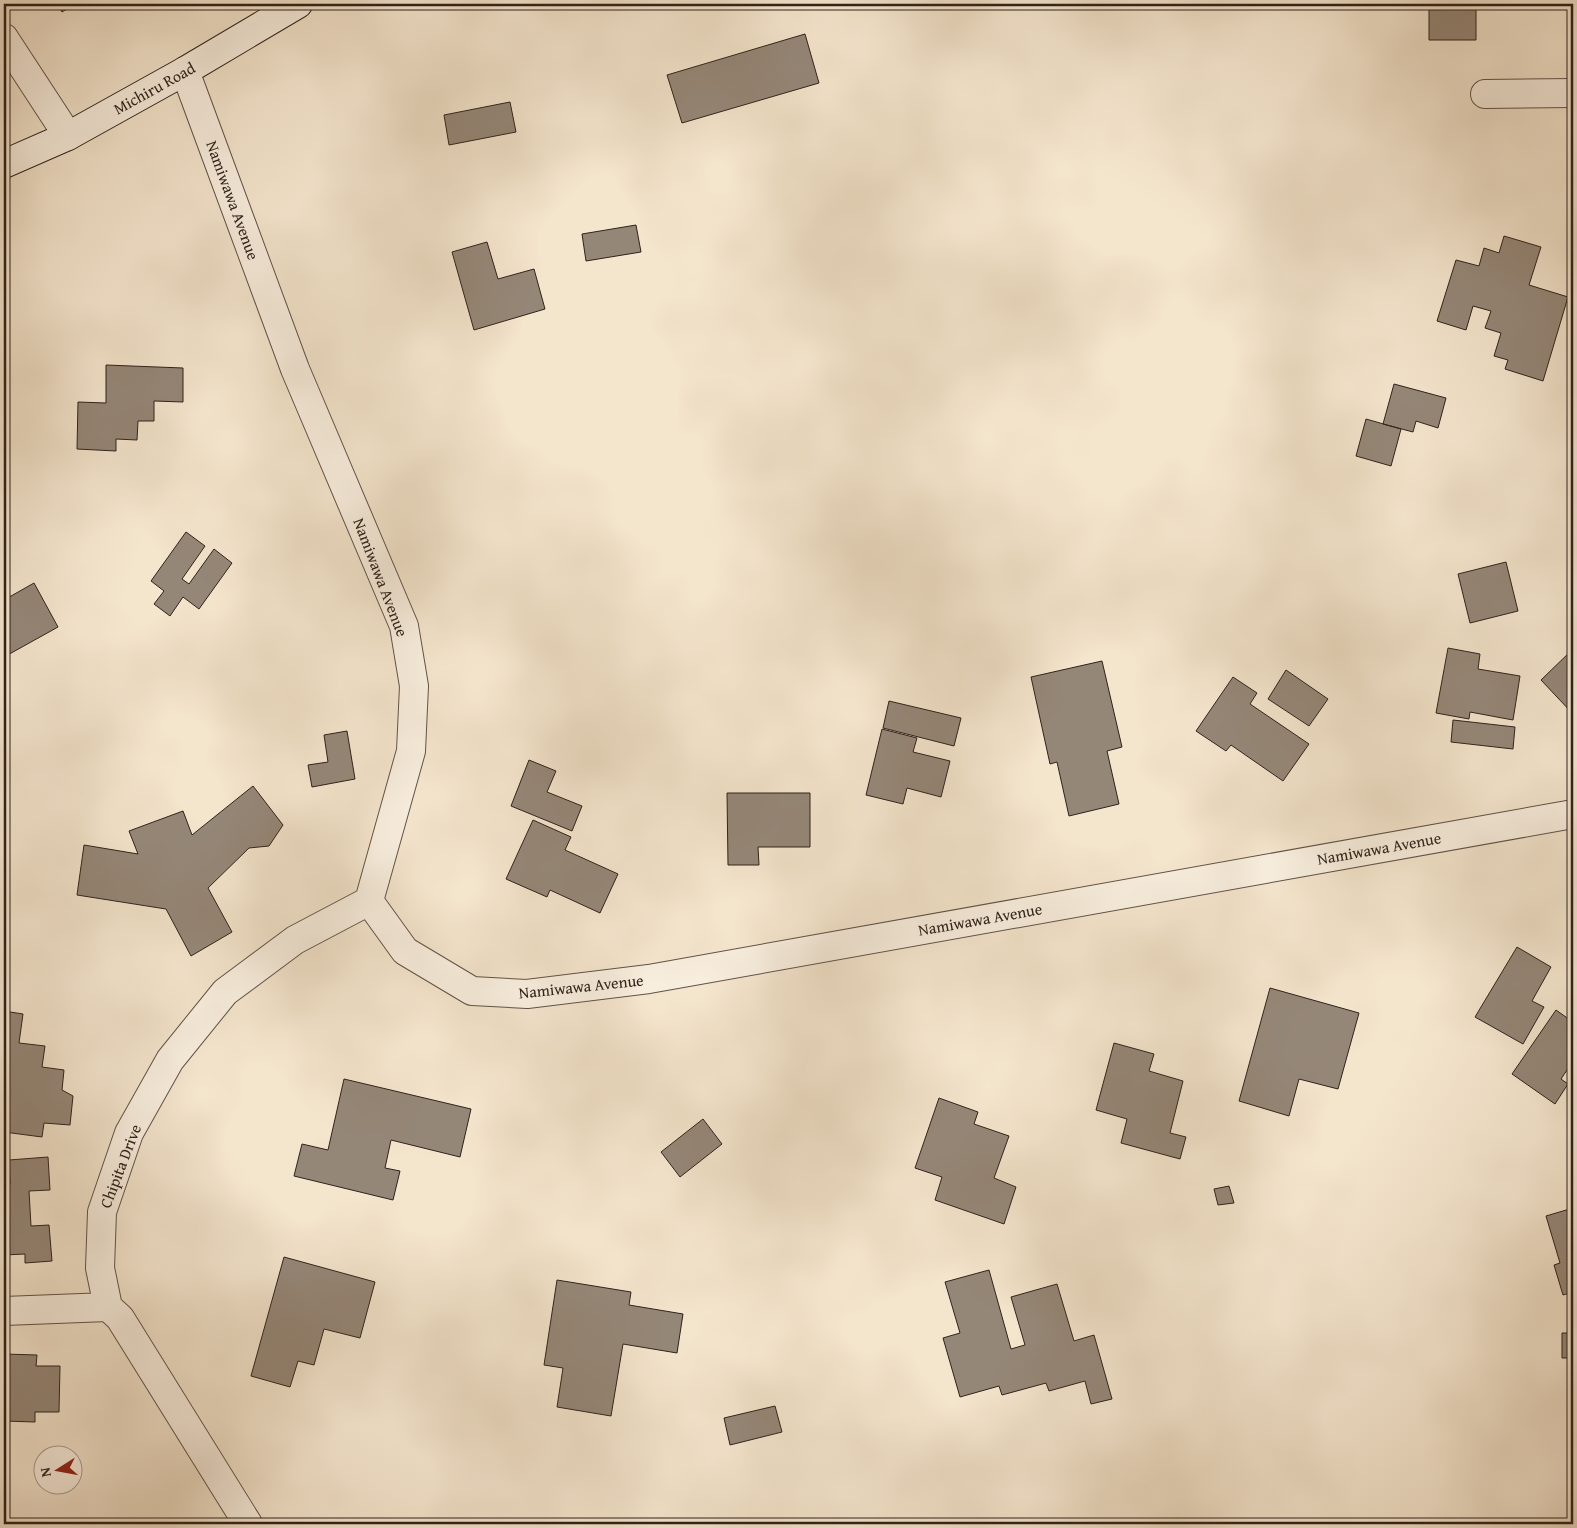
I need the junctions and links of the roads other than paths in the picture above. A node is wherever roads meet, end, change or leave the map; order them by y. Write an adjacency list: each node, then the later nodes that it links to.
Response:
1 (298, 4): 3 (street, Michiru Road)
2 (4, 38): 6 (street)
3 (186, 71): 6 (street, Michiru Road); 9 (street, Namiwawa Avenue)
4 (1573, 93): 5 (street)
5 (1485, 94)
6 (68, 136): 7 (street, Michiru Road)
7 (4, 164)
8 (1573, 814): 9 (street, Namiwawa Avenue)
9 (368, 901): 10 (street, Chipita Drive)
10 (108, 1307): 11 (street); 12 (street)
11 (4, 1311)
12 (248, 1524)

